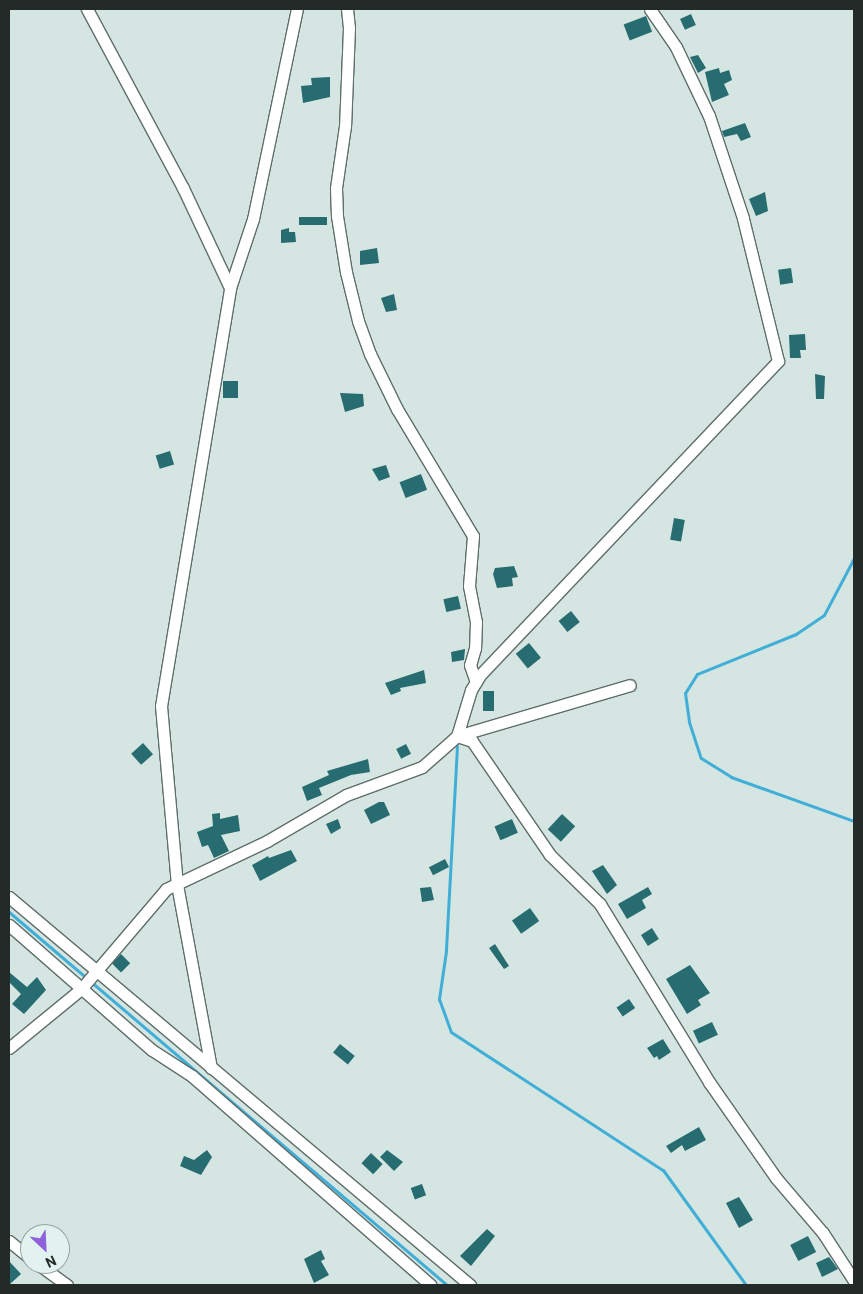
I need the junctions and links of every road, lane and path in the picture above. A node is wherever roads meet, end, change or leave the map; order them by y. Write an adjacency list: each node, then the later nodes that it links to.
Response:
1 (87, 9): 5 (street)
2 (296, 9): 5 (street)
3 (347, 9): 6 (street)
4 (650, 9): 6 (street)
5 (230, 288): 9 (street)
6 (476, 682): 8 (street)
7 (630, 685): 8 (street)
8 (457, 736): 9 (street); 19 (street)
9 (177, 885): 12 (street); 15 (street)
10 (9, 896): 12 (street)
11 (9, 925): 13 (street)
12 (95, 969): 13 (street); 15 (street)
13 (81, 989): 14 (street); 21 (street)
14 (9, 1048)
15 (211, 1068): 22 (street)
16 (9, 1241): 17 (street)
17 (20, 1250)
18 (52, 1274): 20 (street)
19 (854, 1281)
20 (67, 1285)
21 (431, 1285)
22 (470, 1285)

